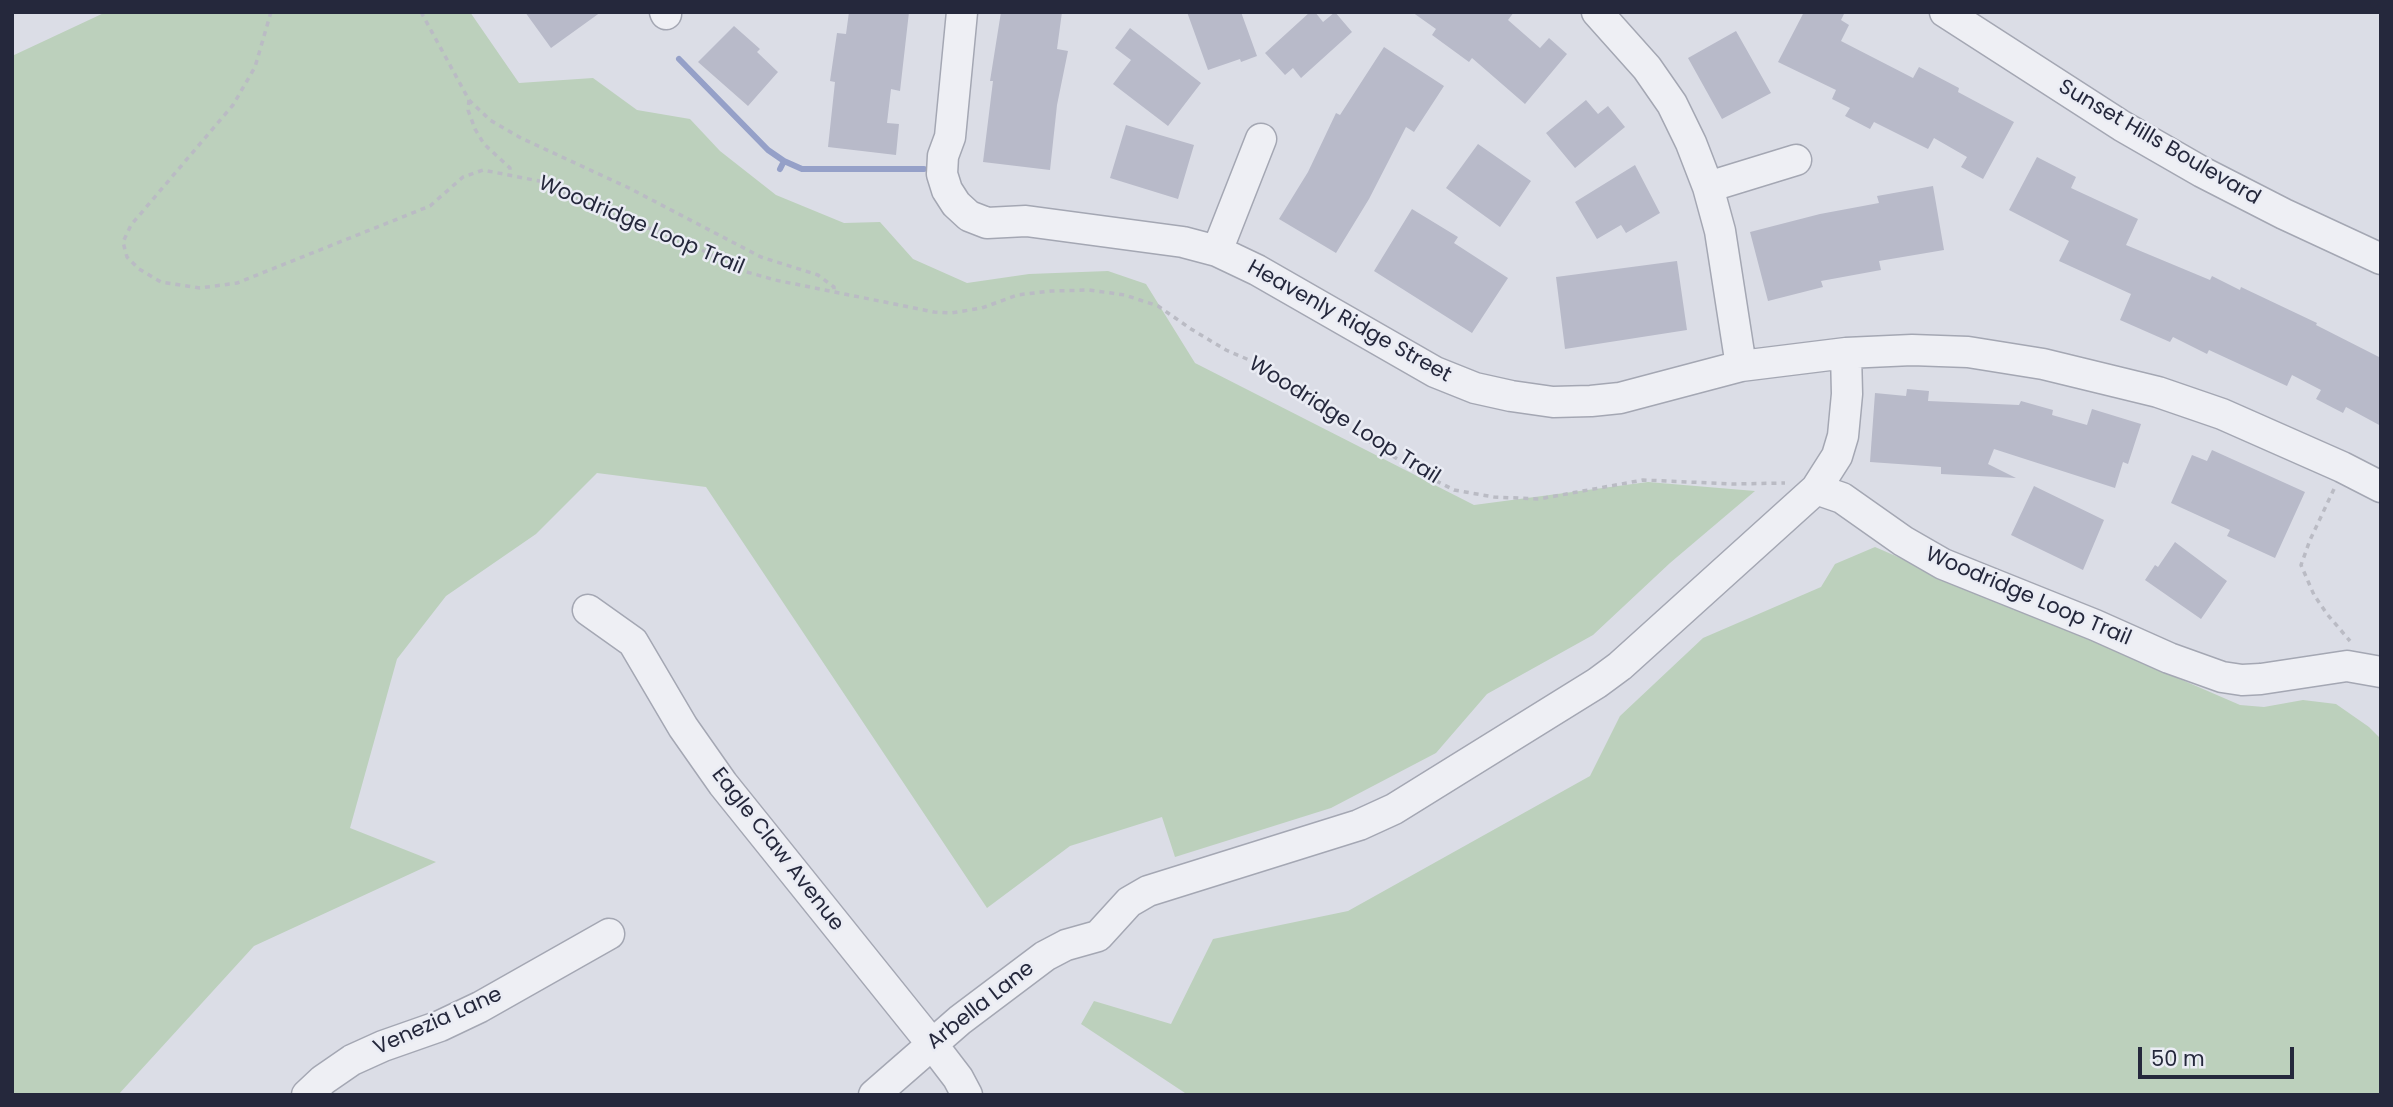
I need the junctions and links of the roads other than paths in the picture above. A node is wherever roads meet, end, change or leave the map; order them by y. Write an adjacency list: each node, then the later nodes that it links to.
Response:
1 (962, 12): 7 (street, Heavenly Ridge Street)
2 (1597, 12): 6 (street)
3 (1945, 12): 8 (street, Sunset Hills Boulevard)
4 (1261, 139): 7 (street)
5 (1797, 160): 6 (street)
6 (1708, 187): 10 (street)
7 (1217, 251): 10 (street, Heavenly Ridge Street)
8 (2381, 259)
9 (1846, 353): 10 (street, Heavenly Ridge Street); 11 (street, Heavenly Ridge Street); 12 (street)
10 (1741, 366)
11 (2381, 487)
12 (1816, 489): 14 (street, Woodridge Loop Trail); 16 (street, Arbella Lane)
13 (588, 610): 16 (street, Eagle Claw Avenue)
14 (2370, 670)
15 (609, 934): 17 (street, Venezia Lane)
16 (932, 1044): 18 (street, Arbella Lane); 19 (street, Eagle Claw Avenue)
17 (307, 1095)
18 (874, 1095)
19 (967, 1095)

